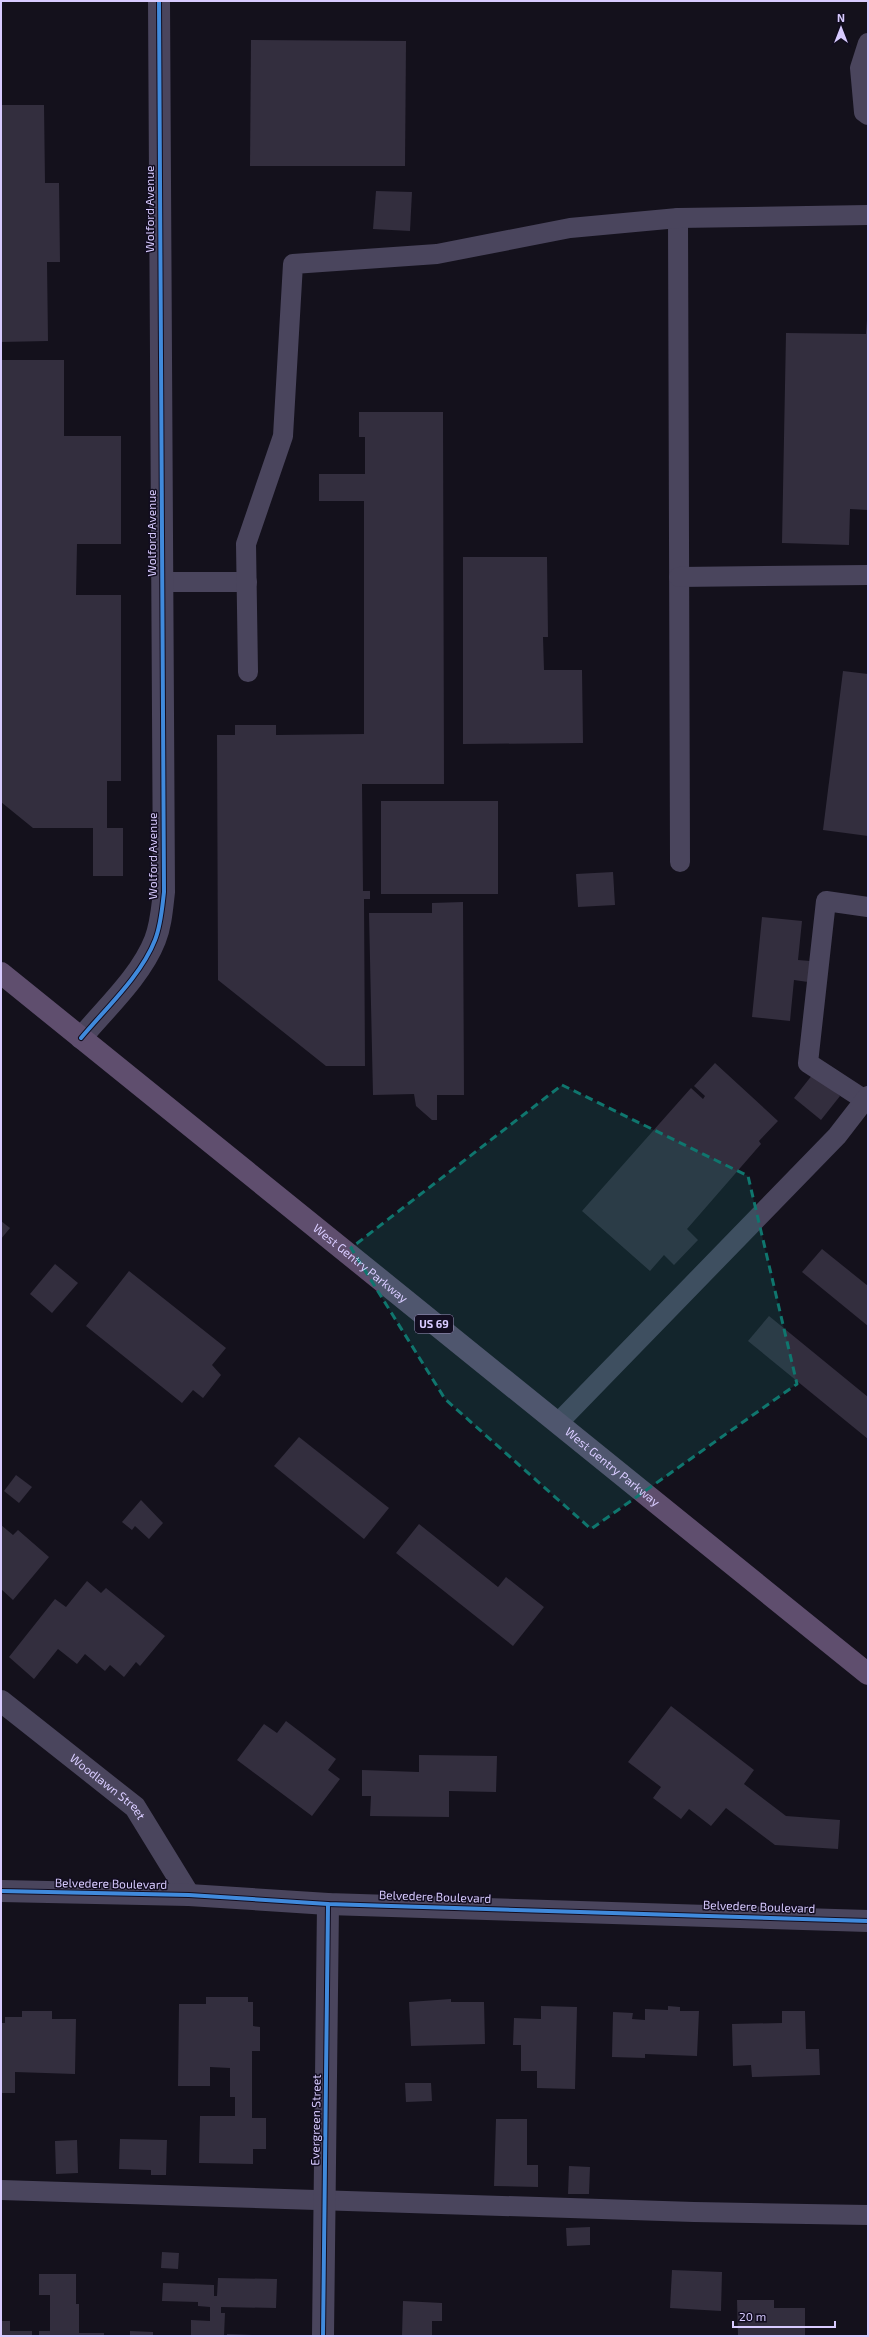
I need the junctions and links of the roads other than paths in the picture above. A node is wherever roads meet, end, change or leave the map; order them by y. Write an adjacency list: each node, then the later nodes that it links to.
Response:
1 (160, 1): 8 (street, Wolford Avenue)
2 (868, 43): 3 (lane)
3 (868, 115)
4 (868, 215): 5 (lane)
5 (678, 218): 7 (lane); 9 (lane)
6 (868, 575): 7 (lane)
7 (679, 577): 11 (lane)
8 (162, 582): 9 (lane); 14 (street, Wolford Avenue)
9 (247, 582): 10 (lane)
10 (248, 672)
11 (680, 862)
12 (868, 907): 15 (lane)
13 (1, 973): 14 (main road, West Gentry Parkway / US 69)
14 (81, 1038): 16 (main road, West Gentry Parkway / US 69)
15 (866, 1098): 16 (lane)
16 (558, 1424): 17 (main road, West Gentry Parkway / US 69)
17 (868, 1674)
18 (1, 1701): 20 (street, Woodlawn Street)
19 (1, 1892): 20 (street, Belvedere Boulevard)
20 (189, 1895): 21 (street, Belvedere Boulevard)
21 (328, 1904): 22 (street, Belvedere Boulevard); 24 (street, Evergreen Street)
22 (868, 1921)
23 (1, 2190): 24 (lane)
24 (325, 2200): 25 (lane); 26 (street, Evergreen Street)
25 (868, 2216)
26 (323, 2336)

